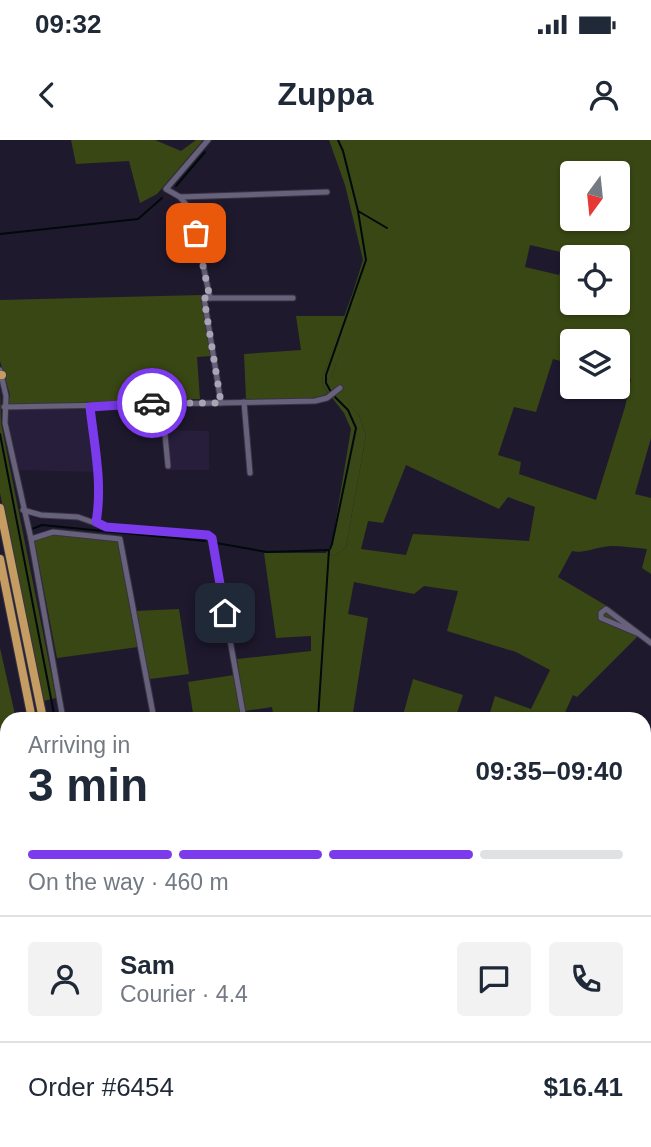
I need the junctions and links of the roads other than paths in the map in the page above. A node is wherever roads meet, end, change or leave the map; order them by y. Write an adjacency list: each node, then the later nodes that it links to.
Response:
1 (208, 140): 3 (street)
2 (327, 192): 3 (street)
3 (180, 197): 4 (street)
4 (210, 298): 5 (street); 10 (street)
5 (293, 298)
6 (1, 373): 11 (street)
7 (340, 387): 8 (street)
8 (244, 402): 10 (street); 14 (street)
9 (162, 403): 10 (street); 12 (street); 13 (street)
10 (221, 403)
11 (4, 407): 12 (street); 16 (street)
12 (90, 407): 17 (street)
13 (168, 466)
14 (250, 473)
15 (0, 508): 23 (highway)
16 (23, 510): 17 (street); 18 (street)
17 (96, 522): 26 (street)
18 (30, 536): 24 (street); 25 (street)
19 (0, 559): 22 (highway)
20 (639, 634): 20 (street); 21 (street)
21 (651, 643)
22 (31, 712)
23 (42, 712)
24 (62, 712)
25 (153, 712)
26 (243, 712)

